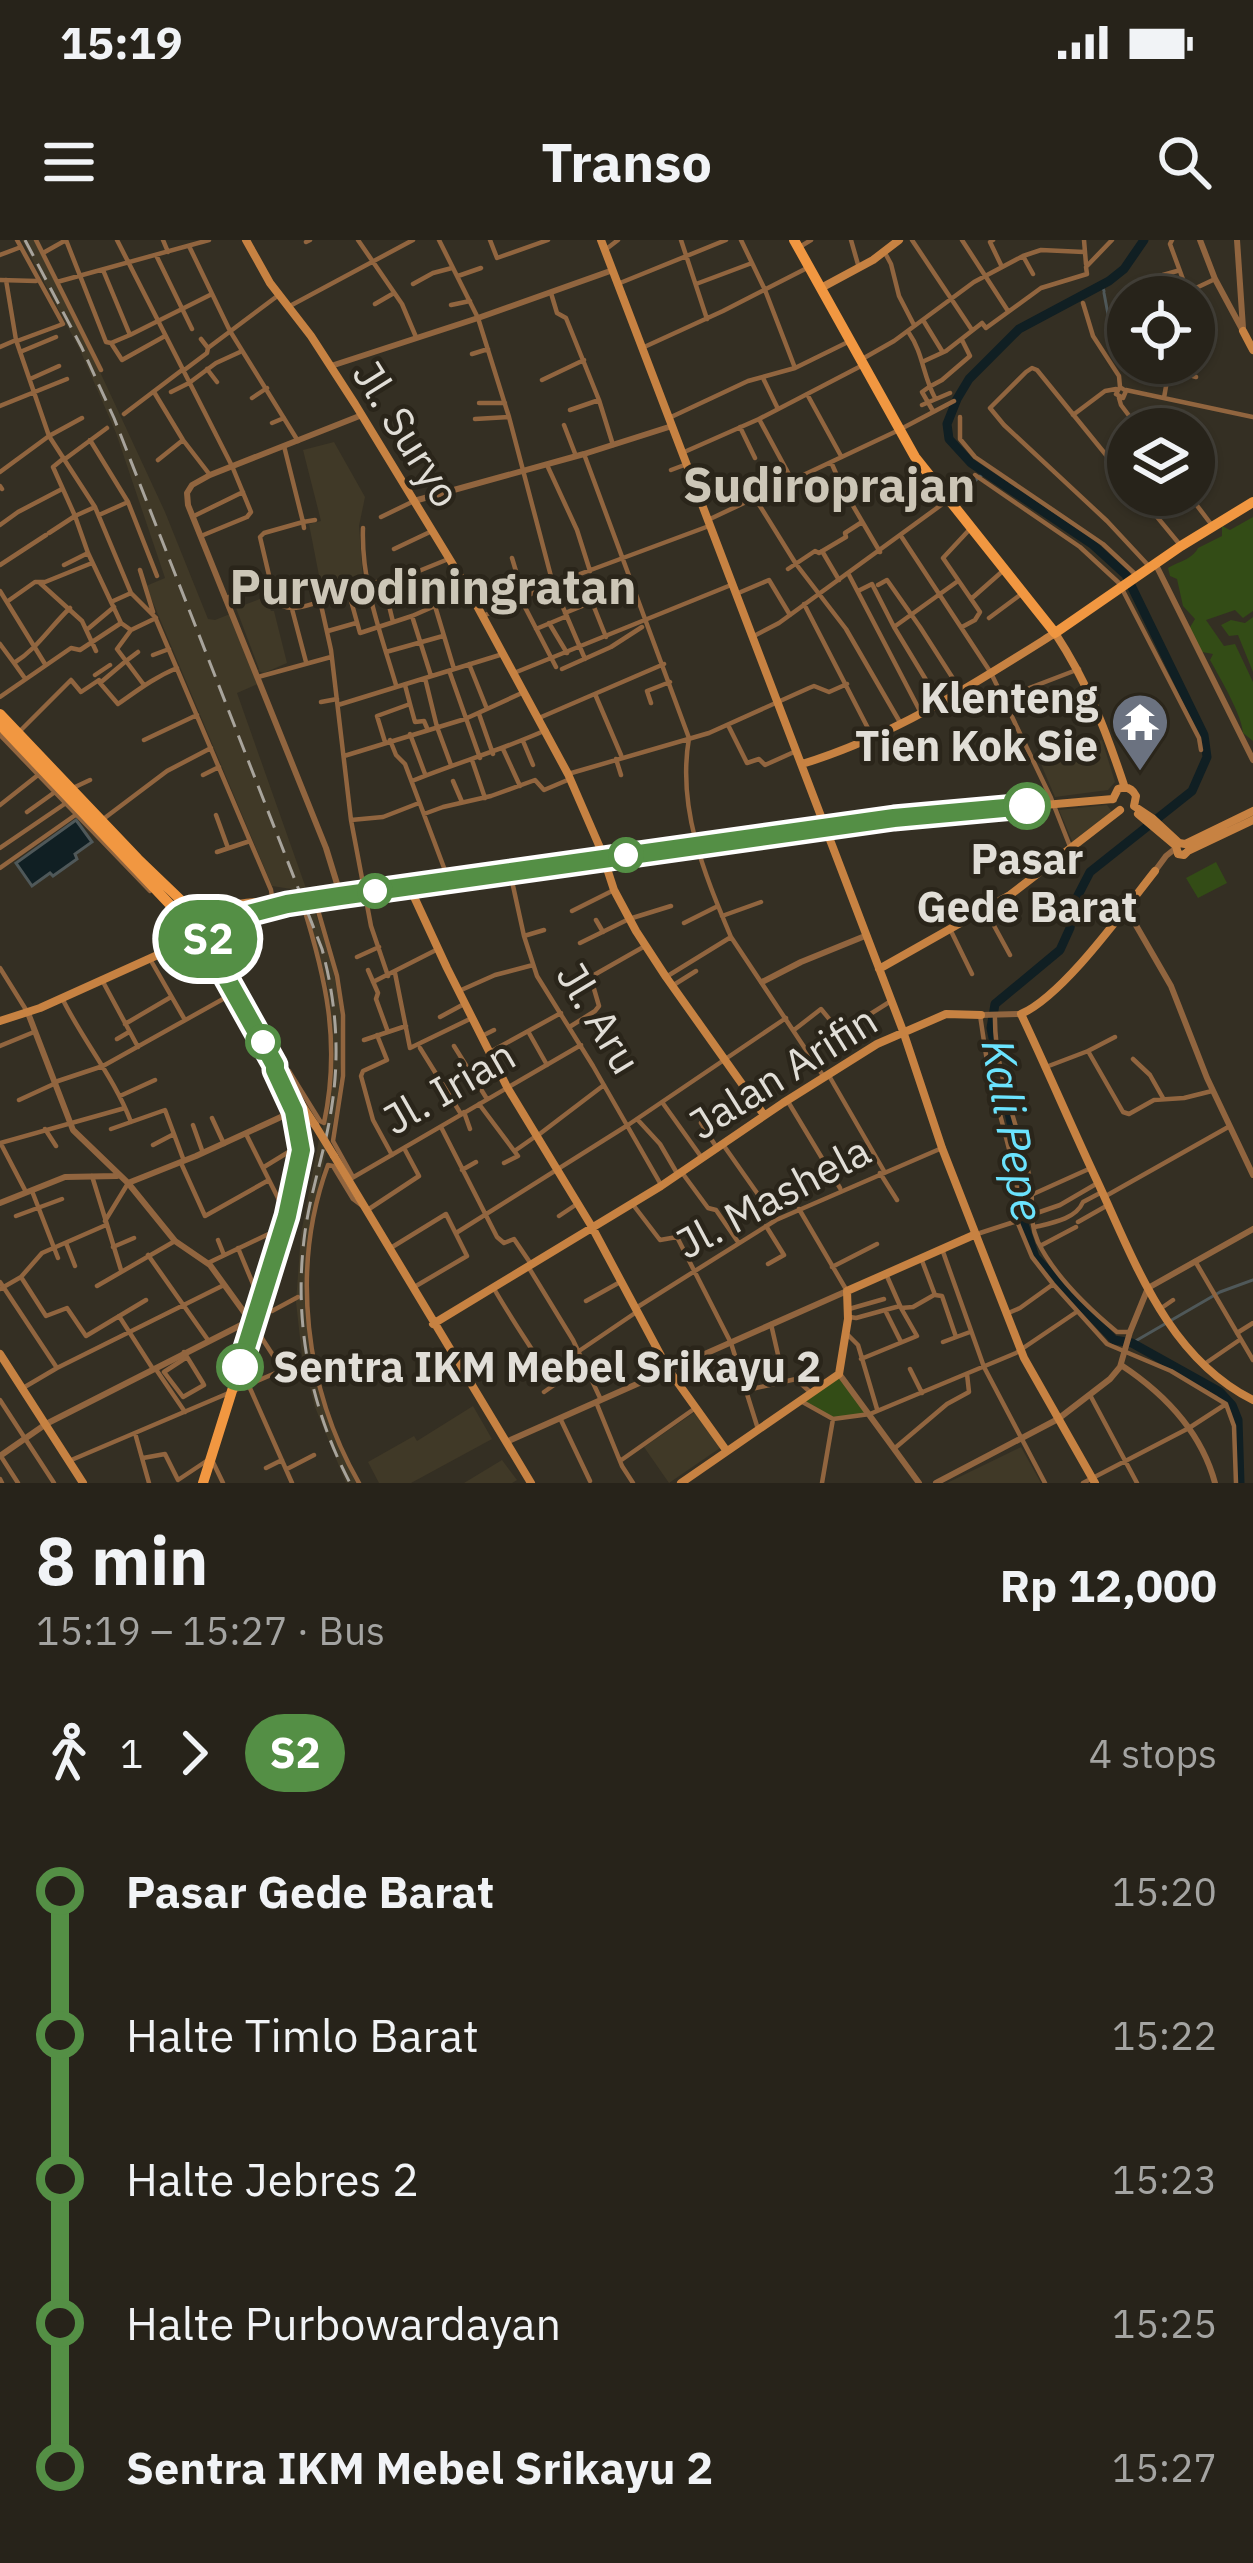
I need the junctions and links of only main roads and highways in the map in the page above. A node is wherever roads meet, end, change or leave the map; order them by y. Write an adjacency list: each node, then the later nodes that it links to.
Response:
1 (246, 240): 19 (main road, Jl. Suryo)
2 (898, 240): 5 (main road)
3 (796, 244): 5 (main road)
4 (603, 245): 12 (main road)
5 (821, 287): 9 (main road)
6 (1244, 332): 7 (main road)
7 (1253, 350)
8 (1253, 502): 9 (main road)
9 (1055, 633): 12 (main road); 13 (main road)
10 (0, 711): 22 (main road)
11 (0, 724): 22 (main road)
12 (802, 764): 18 (main road)
13 (1125, 788): 14 (main road); 15 (main road)
14 (1113, 800): 16 (main road); 18 (main road)
15 (1133, 807): 16 (main road); 17 (main road)
16 (1120, 811): 24 (main road)
17 (1253, 815)
18 (826, 827): 19 (main road); 24 (main road)
19 (603, 859): 21 (main road); 29 (main road, Jl. Suryo)
20 (1155, 872): 36 (main road)
21 (409, 886): 23 (main road); 31 (main road)
22 (163, 894): 23 (main road)
23 (191, 925): 26 (main road); 28 (main road)
24 (879, 969): 27 (main road)
25 (981, 1015): 27 (main road, Jalan Arifin)
26 (1, 1019)
27 (903, 1031): 29 (main road, Jalan Arifin); 32 (main road)
28 (292, 1096): 30 (main road); 30 (main road); 33 (main road, bridge)
29 (764, 1115): 31 (main road, Jalan Arifin)
30 (301, 1143): 40 (main road)
31 (592, 1227): 33 (main road, Jalan Arifin); 37 (main road)
32 (976, 1234): 37 (main road); 38 (main road)
33 (433, 1324): 41 (main road)
34 (0, 1354): 35 (main road)
35 (4, 1367): 39 (main road)
36 (1253, 1400)
37 (726, 1450): 42 (main road)
38 (1090, 1481)
39 (83, 1483)
40 (202, 1483)
41 (531, 1483)
42 (680, 1483)

